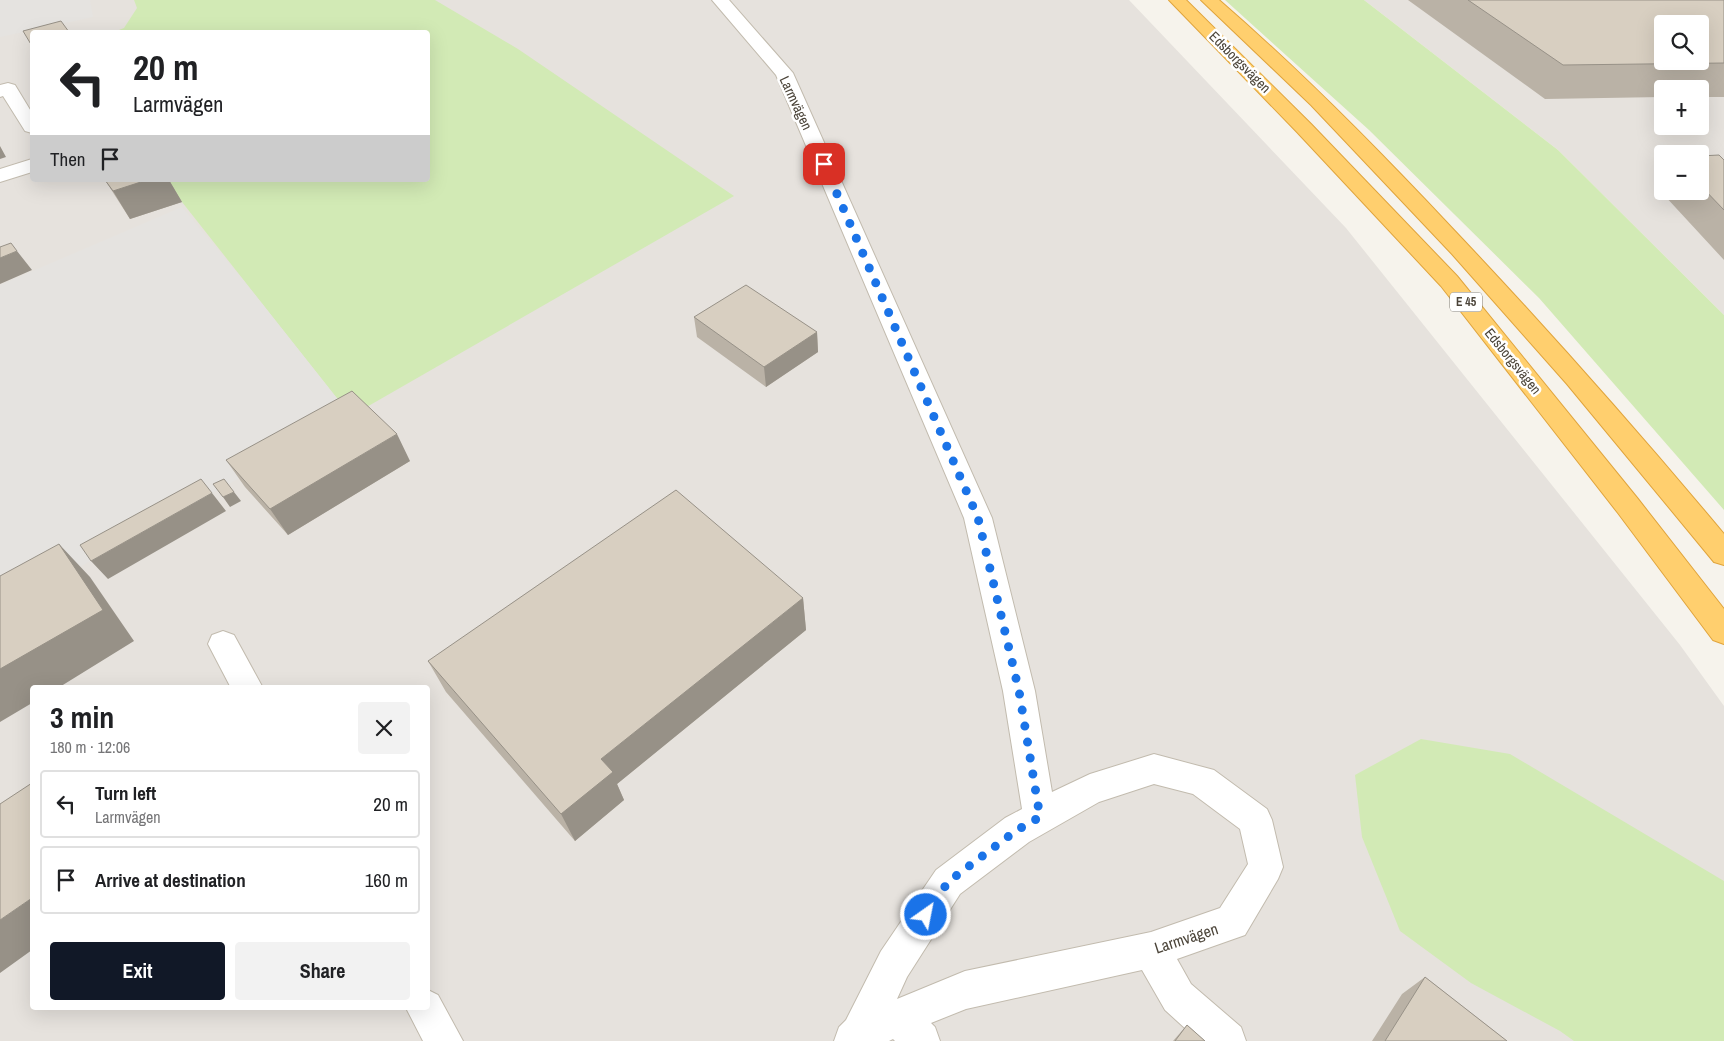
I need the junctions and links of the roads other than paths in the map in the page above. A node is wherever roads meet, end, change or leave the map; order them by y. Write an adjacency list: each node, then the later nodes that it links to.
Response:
1 (720, 0): 12 (street, Larmvägen)
2 (1177, 0): 9 (highway, Edsborgsvägen / E 45)
3 (1209, 0): 8 (highway, Edsborgsvägen / E 45)
4 (0, 92): 5 (street)
5 (30, 123)
6 (30, 166): 7 (street)
7 (0, 176)
8 (1724, 554)
9 (1724, 631)
10 (223, 644): 11 (street)
11 (246, 685)
12 (1040, 817): 13 (street, Larmvägen); 16 (street, Larmvägen)
13 (1152, 950): 15 (street, Larmvägen); 18 (street)
14 (426, 1010): 17 (street)
15 (909, 1029): 16 (street, Larmvägen)
16 (857, 1037)
17 (444, 1041)
18 (1227, 1041)

